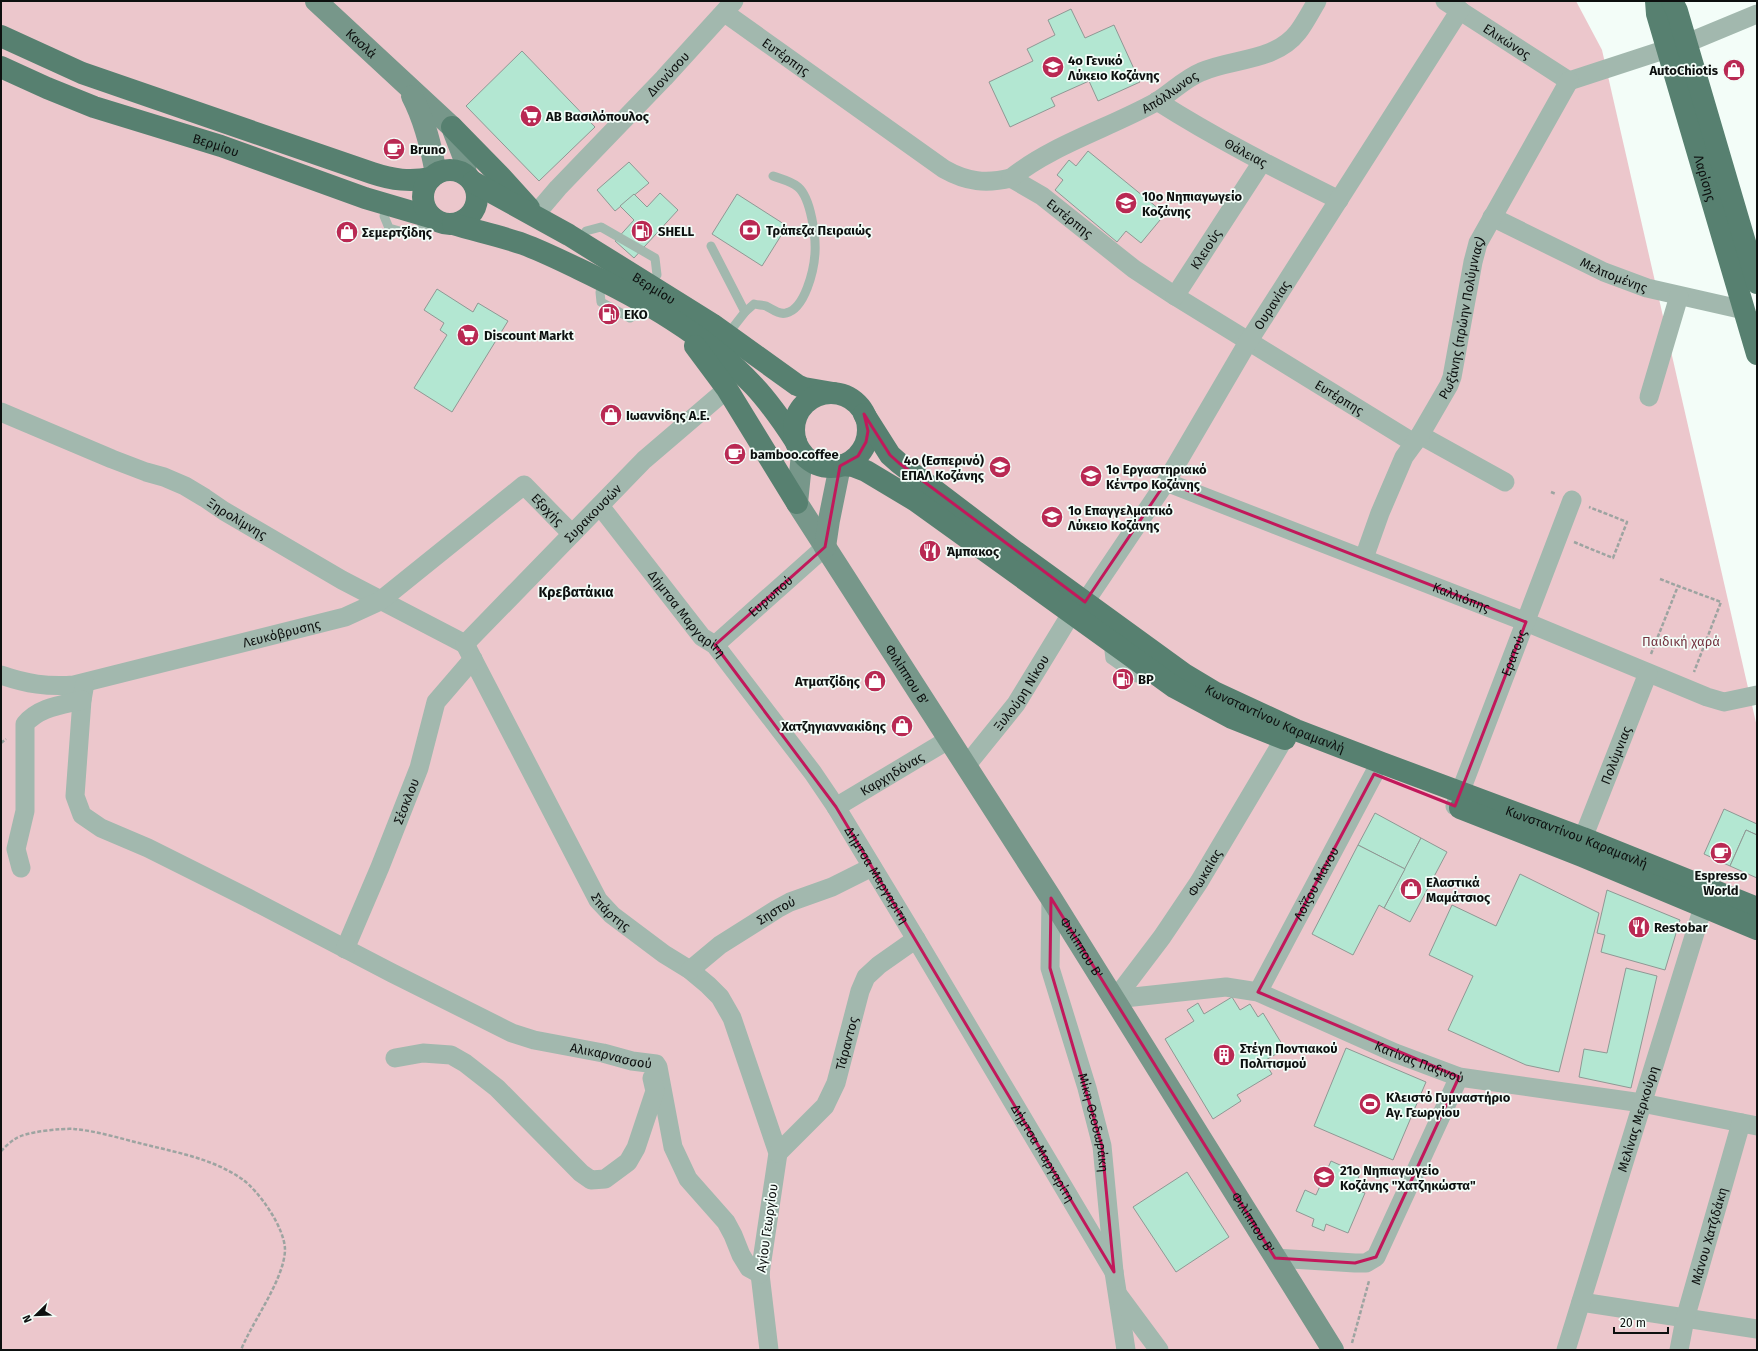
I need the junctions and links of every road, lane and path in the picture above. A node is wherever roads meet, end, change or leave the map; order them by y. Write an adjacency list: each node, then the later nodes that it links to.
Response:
1 (316, 1): 12 (main road, Κασλά)
2 (1317, 1): 13 (street, Απόλλωνος)
3 (1656, 1): 9 (main road, Λαρίσης)
4 (1672, 1): 9 (main road, Λαρίσης)
5 (1452, 6): 11 (street, Ελικώνος); 20 (street, Ουρανίας)
6 (729, 7): 18 (street, Ευτέρπης); 21 (street, Διονύσου)
7 (1757, 14): 9 (street)
8 (1, 36): 16 (main road, Βερμίου)
9 (1677, 46): 11 (street); 28 (main road, Λαρίσης); 33 (main road, Λαρίσης)
10 (1, 67): 24 (main road, Βερμίου)
11 (1569, 81): 23 (street, Ρωξάνης (πρώην Πολύμνιας))
12 (406, 86): 14 (main road, Κασλά); 16 (main road, Κασλά)
13 (1157, 101): 15 (street, Θάλειας); 18 (street, Απόλλωνος)
14 (452, 127): 19 (main road, Κασλά); 21 (main road)
15 (1262, 162): 20 (street, Θάλειας); 30 (street, Κλειούς)
16 (434, 176): 19 (main road); 24 (main road)
17 (773, 176): 34 (lane)
18 (1011, 178): 30 (street, Ευτέρπης)
19 (469, 179): 21 (main road, Βερμίου); 24 (main road)
20 (1339, 200): 36 (street, Ουρανίας)
21 (535, 215): 35 (main road, Βερμίου)
22 (384, 216): 24 (lane)
23 (1492, 217): 31 (street, Μελπομένης); 43 (street, Ρωξάνης (πρώην Πολύμνιας))
24 (441, 221): 32 (main road, Βερμίου)
25 (586, 231): 27 (lane)
26 (711, 246): 34 (lane)
27 (657, 275)
28 (1757, 283)
29 (600, 292): 32 (lane)
30 (1175, 296): 36 (street, Ευτέρπης)
31 (1679, 296): 33 (street, Μελπομένης); 40 (street)
32 (651, 306): 38 (main road); 44 (main road, Βερμίου)
33 (1744, 310): 37 (main road, Λαρίσης)
34 (745, 312): 35 (lane)
35 (727, 335): 39 (main road, Βερμίου)
36 (1248, 342): 43 (street, Ευτέρπης); 46 (street, Ουρανίας)
37 (1757, 354)
38 (727, 389): 51 (main road); 52 (street, Συρακουσών)
39 (833, 393): 42 (main road); 44 (main road)
40 (1649, 397)
41 (1, 412): 59 (street, Ξηρολίμνης)
42 (864, 414): 45 (main road); 60 (main road, Κωνσταντίνου Καραμανλή)
43 (1417, 439): 47 (street, Ευτέρπης); 56 (street, Ρωξάνης (πρώην Πολύμνιας))
44 (799, 448): 45 (main road); 51 (main road)
45 (842, 466): 55 (main road); 60 (main road, Κωνσταντίνου Καραμανλή)
46 (1166, 482): 56 (street, Καλλιόπης); 60 (street, Ουρανίας)
47 (1505, 482)
48 (524, 485): 53 (street, Εξοχής); 59 (street, Λευκόβρυσης)
49 (1551, 492): 50 (path)
50 (1572, 500): 54 (street, Ερατούς); 54 (path)
51 (797, 503): 55 (main road, Φιλίππου Β')
52 (600, 506): 53 (street, Συρακουσών); 62 (street, Δήμτσα Μαργαρίτη)
53 (572, 534): 63 (street, Συρακουσών)
54 (1559, 536): 61 (street, Ερατούς)
55 (825, 547): 62 (street, Ευρωπού); 72 (main road, Φιλίππου Β')
56 (1364, 558): 61 (street, Καλλιόπης)
57 (1660, 579): 58 (path)
58 (1678, 586): 65 (path); 68 (path)
59 (380, 601): 63 (street, Ξηρολίμνης); 69 (street, Λευκόβρυσης)
60 (1078, 608): 71 (main road, Κωνσταντίνου Καραμανλή); 73 (street, Ξυλούρη Νίκου); 75 (main road, Κωνσταντίνου Καραμανλή)
61 (1526, 622): 65 (street, Καλλιόπης); 75 (street, Ερατούς)
62 (715, 645): 76 (street, Δήμτσα Μαργαρίτη)
63 (469, 651): 85 (street, Σέσκλου); 86 (street, Σπάρτης)
64 (1109, 651): 67 (lane)
65 (1646, 672): 68 (street, Καλλιόπης); 77 (street, Πολύμνιας)
66 (1, 675): 69 (street, Λευκόβρυσης)
67 (1145, 676)
68 (1688, 689): 70 (street, Καλλιόπης)
69 (84, 691): 79 (street); 85 (street, Αλικαρνασσού)
70 (1757, 696)
71 (1284, 739): 74 (main road, Κωνσταντίνου Καραμανλή); 88 (street, Φωκαίας)
72 (948, 740): 73 (main road, Φιλίππου Β'); 76 (street, Καρχηδόνας)
73 (966, 766): 80 (main road, Φιλίππου Β')
74 (1374, 774): 75 (main road, Κωνσταντίνου Καραμανλή); 87 (street, Λοΐζου Μάνου)
75 (1458, 799): 77 (main road, Κωνσταντίνου Καραμανλή); 81 (main road, Κωνσταντίνου Καραμανλή)
76 (836, 807): 78 (street, Δήμτσα Μαργαρίτη)
77 (1583, 838): 81 (main road, Κωνσταντίνου Καραμανλή)
78 (872, 867): 84 (street, Δήμτσα Μαργαρίτη); 86 (street, Σηστού)
79 (20, 868)
80 (1051, 898): 88 (main road, Φιλίππου Β'); 98 (street, Μίκη Θεοδωράκη)
81 (1709, 898): 82 (main road, Κωνσταντίνου Καραμανλή); 83 (main road, Κωνσταντίνου Καραμανλή); 92 (street, Μελίνας Μερκούρη)
82 (1757, 908)
83 (1757, 929)
84 (916, 939): 95 (street, Τάραντος); 98 (street, Δήμτσα Μαργαρίτη)
85 (345, 949): 90 (street, Αλικαρνασσού)
86 (690, 970): 95 (street, Σπάρτης)
87 (1258, 992): 88 (street, Κατίνας Παξινού); 91 (street, Κατίνας Παξινού)
88 (1115, 999): 97 (main road, Φιλίππου Β')
89 (395, 1058): 90 (street)
90 (650, 1062): 99 (street, Αλικαρνασσού)
91 (1459, 1077): 92 (street, Κατίνας Παξινού); 96 (street)
92 (1642, 1103): 93 (street, Κατίνας Παξινού); 101 (street, Μελίνας Μερκούρη)
93 (1749, 1125): 102 (street, Μάνου Χατζιδάκη)
94 (1, 1151): 104 (path)
95 (778, 1153): 99 (street, Αγίου Γεωργίου)
96 (1376, 1257): 97 (street); 109 (path)
97 (1275, 1258): 108 (main road, Φιλίππου Β')
98 (1114, 1272): 100 (street, Μίκη Θεοδωράκη)
99 (760, 1274): 105 (street, Αγίου Γεωργίου)
100 (1117, 1293): 106 (street, Μίκη Θεοδωράκη); 107 (street)
101 (1581, 1302): 102 (street); 110 (street, Μελίνας Μερκούρη)
102 (1685, 1319): 103 (street); 111 (street, Μάνου Χατζιδάκη)
103 (1757, 1329)
104 (241, 1350)
105 (769, 1350)
106 (1126, 1350)
107 (1159, 1350)
108 (1333, 1350)
109 (1350, 1350)
110 (1566, 1350)
111 (1679, 1350)

